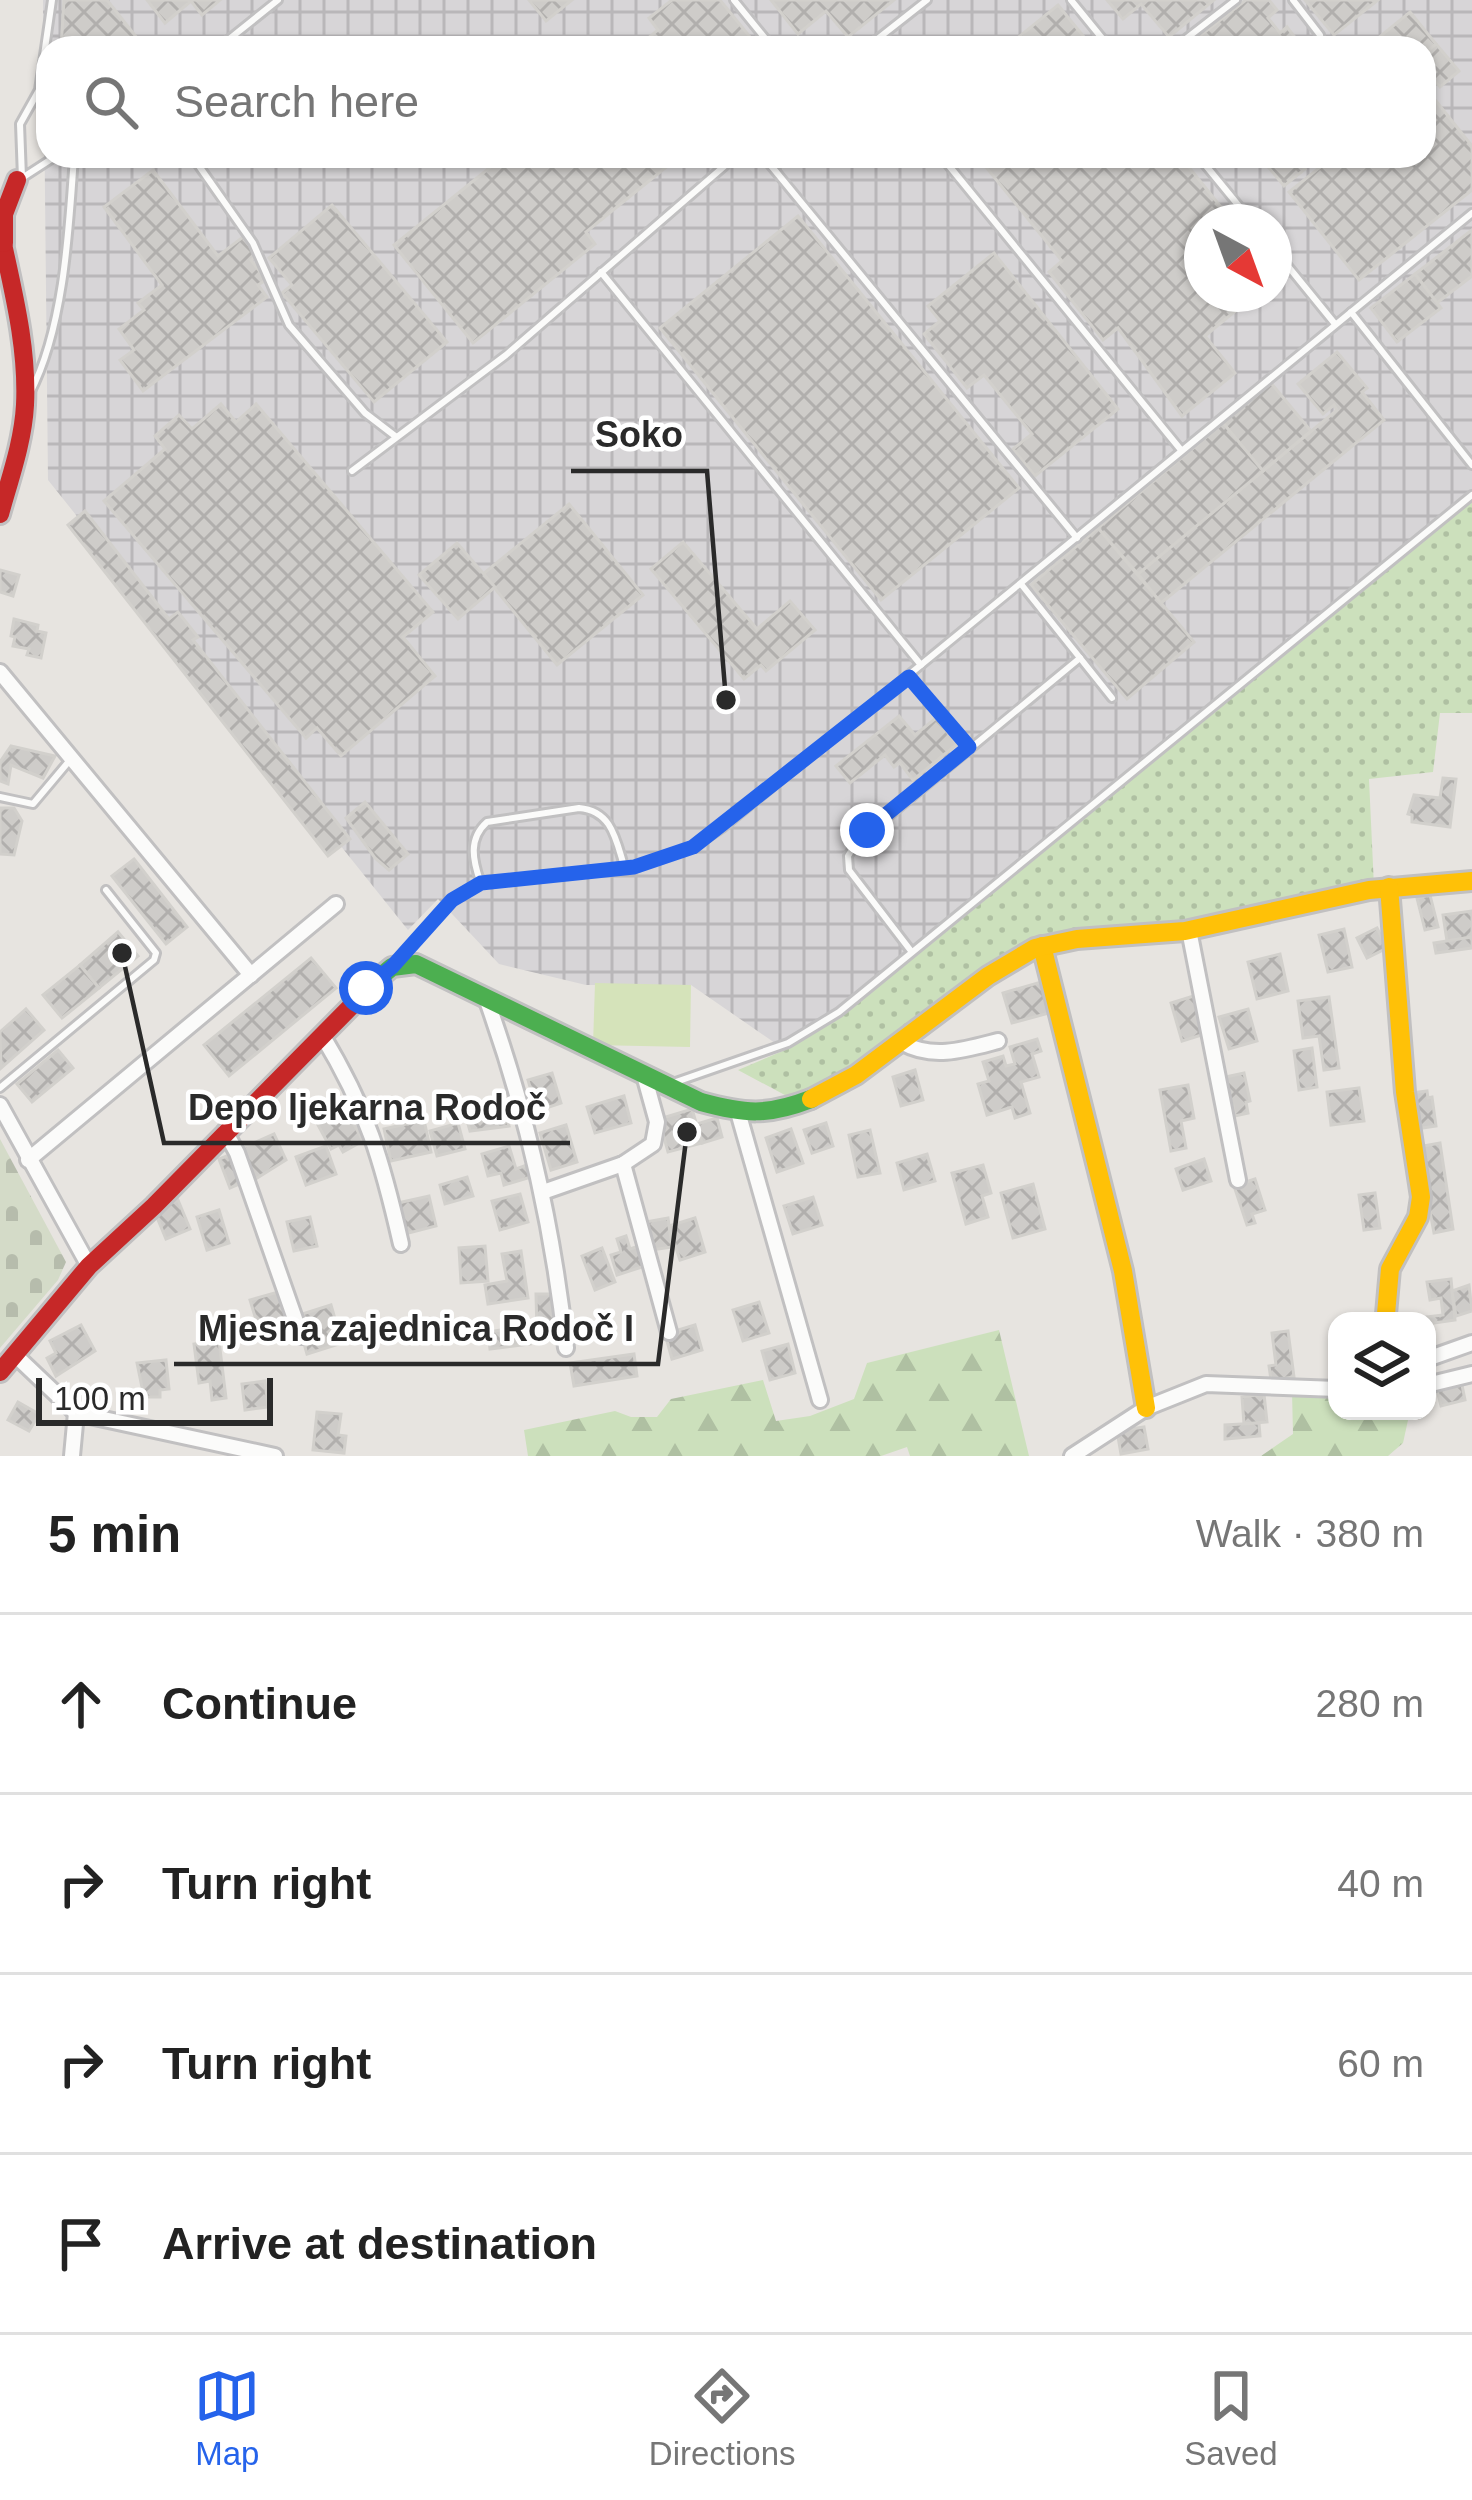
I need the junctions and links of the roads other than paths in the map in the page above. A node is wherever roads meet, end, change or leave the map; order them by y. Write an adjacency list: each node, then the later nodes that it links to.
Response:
1 (52, 0): 8 (lane)
2 (278, 0): 9 (lane)
3 (734, 0): 10 (lane)
4 (927, 0): 11 (lane)
5 (1071, 0): 12 (lane)
6 (1236, 0): 13 (lane)
7 (1293, 0): 14 (lane)
8 (47, 36)
9 (233, 36)
10 (763, 36)
11 (881, 36)
12 (1100, 36)
13 (1190, 36)
14 (1320, 36)
15 (36, 95): 23 (lane)
16 (36, 167): 23 (lane)
17 (73, 168): 31 (lane)
18 (200, 168): 32 (lane)
19 (722, 168): 28 (lane)
20 (773, 168): 39 (lane)
21 (950, 168): 33 (lane)
22 (1208, 168): 24 (lane)
23 (14, 179): 26 (street)
24 (1237, 204)
25 (1472, 213): 29 (lane)
26 (2, 239): 31 (street)
27 (1292, 271): 30 (lane)
28 (602, 272): 32 (lane); 42 (lane)
29 (1351, 311): 30 (lane); 35 (lane)
30 (1335, 324): 33 (lane)
31 (26, 403): 34 (street)
32 (395, 436): 36 (lane)
33 (1182, 451): 39 (lane)
34 (7, 464): 38 (street)
35 (1472, 465)
36 (352, 471)
37 (1472, 495): 57 (lane)
38 (0, 514)
39 (1077, 538): 40 (lane)
40 (1021, 584): 41 (lane); 42 (lane)
41 (1080, 658): 45 (lane); 46 (lane)
42 (922, 666): 44 (lane)
43 (0, 672): 47 (street)
44 (909, 677): 46 (lane); 49 (lane)
45 (1112, 698)
46 (969, 747): 57 (lane)
47 (70, 760): 48 (lane); 59 (street)
48 (0, 797)
49 (625, 868): 51 (lane); 51 (lane)
50 (1472, 881): 52 (street)
51 (481, 883): 58 (lane)
52 (1389, 887): 55 (street); 76 (street)
53 (106, 890): 66 (lane)
54 (336, 904): 59 (street)
55 (1189, 930): 56 (street); 72 (street)
56 (1042, 946): 63 (street); 88 (street)
57 (912, 952): 65 (lane)
58 (392, 967): 60 (street); 61 (street)
59 (251, 975): 70 (street)
60 (486, 998): 64 (street); 73 (street)
61 (322, 1035): 69 (street); 74 (street)
62 (998, 1041): 63 (street)
63 (903, 1043): 68 (street)
64 (644, 1075): 65 (street); 71 (street)
65 (666, 1085): 68 (street)
66 (0, 1088)
67 (0, 1105): 70 (street)
68 (738, 1112): 87 (street)
69 (225, 1131): 75 (street); 78 (street)
70 (28, 1160): 75 (street)
71 (623, 1164): 73 (street); 77 (street)
72 (1238, 1180)
73 (543, 1192): 80 (street)
74 (401, 1244)
75 (89, 1266): 81 (street)
76 (1386, 1312)
77 (669, 1332)
78 (301, 1336)
79 (1472, 1343): 82 (street)
80 (566, 1348)
81 (14, 1354): 83 (street); 89 (street)
82 (1436, 1356)
83 (0, 1372)
84 (1472, 1374): 85 (street)
85 (1436, 1383)
86 (1328, 1389): 88 (street)
87 (820, 1400)
88 (1146, 1408): 92 (street)
89 (76, 1413): 90 (street); 91 (street)
90 (72, 1456)
91 (274, 1456)
92 (1072, 1456)

